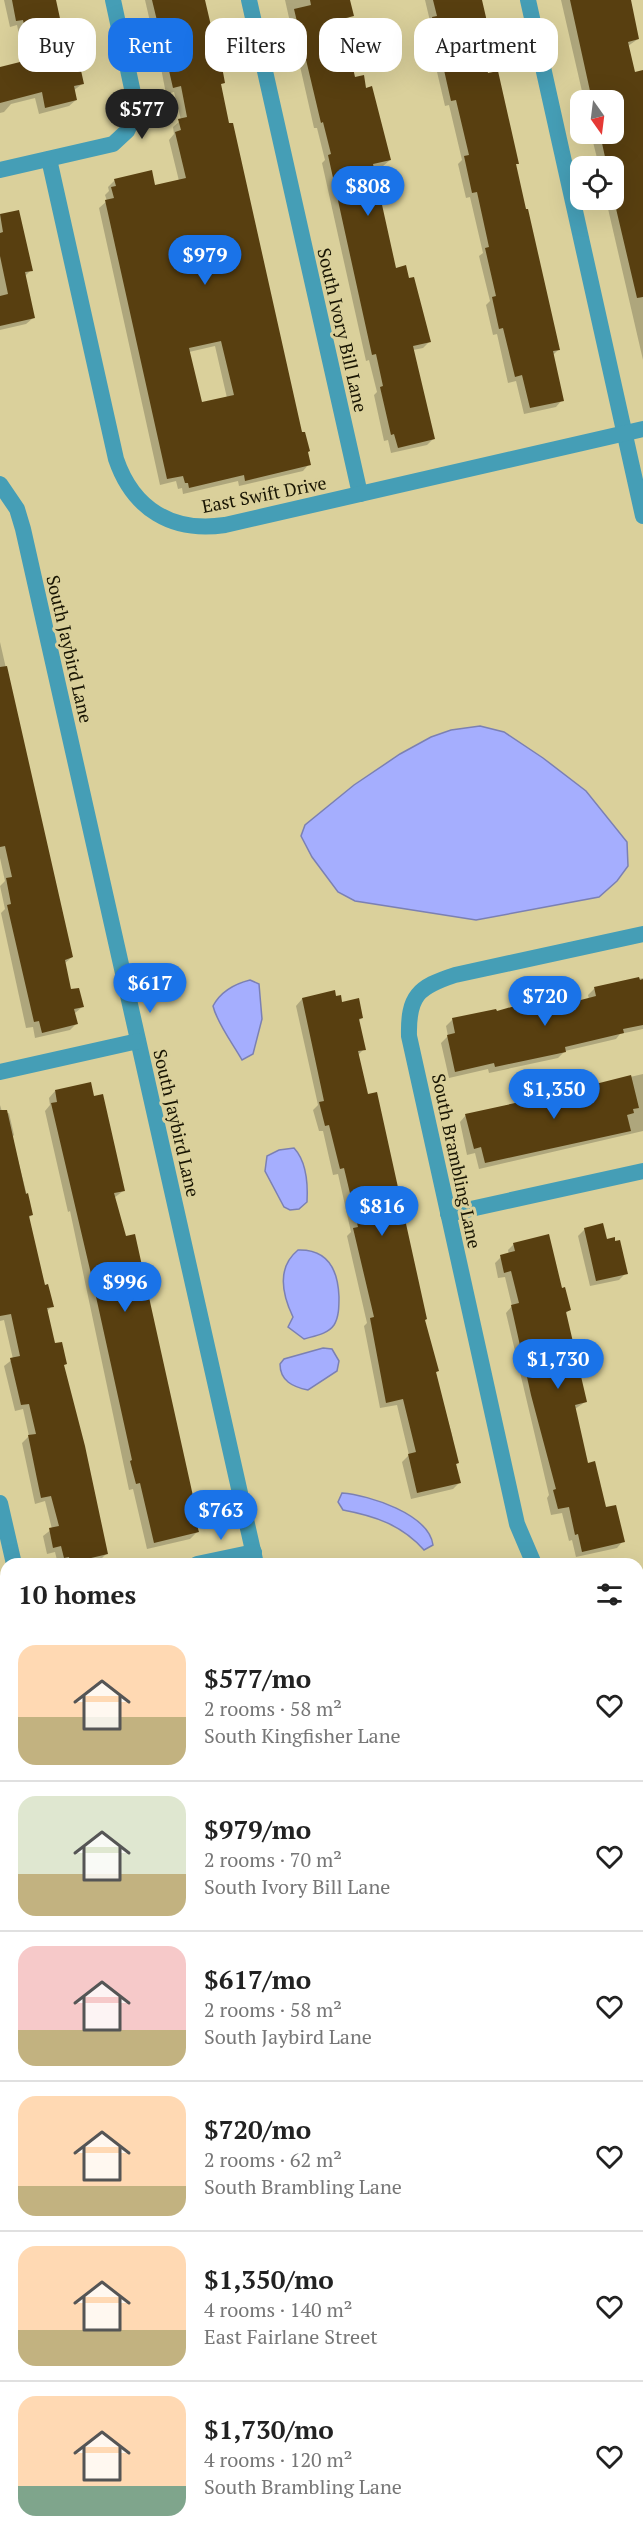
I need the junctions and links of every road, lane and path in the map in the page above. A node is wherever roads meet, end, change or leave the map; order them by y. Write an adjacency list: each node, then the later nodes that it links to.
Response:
1 (113, 0): 4 (street)
2 (249, 0): 9 (street, South Ivory Bill Lane)
3 (528, 0): 7 (street)
4 (49, 159): 5 (street); 9 (street, East Swift Drive)
5 (0, 170)
6 (643, 429): 7 (street, East Swift Drive)
7 (625, 434): 9 (street, East Swift Drive); 10 (street)
8 (0, 484): 12 (street, South Jaybird Lane)
9 (360, 494)
10 (643, 516)
11 (643, 934): 15 (street, South Brambling Lane)
12 (138, 1041): 13 (street); 18 (street, South Jaybird Lane)
13 (0, 1072)
14 (643, 1171): 15 (street)
15 (448, 1214): 19 (street, South Brambling Lane)
16 (0, 1503): 17 (street)
17 (13, 1558)
18 (255, 1558)
19 (531, 1558)

